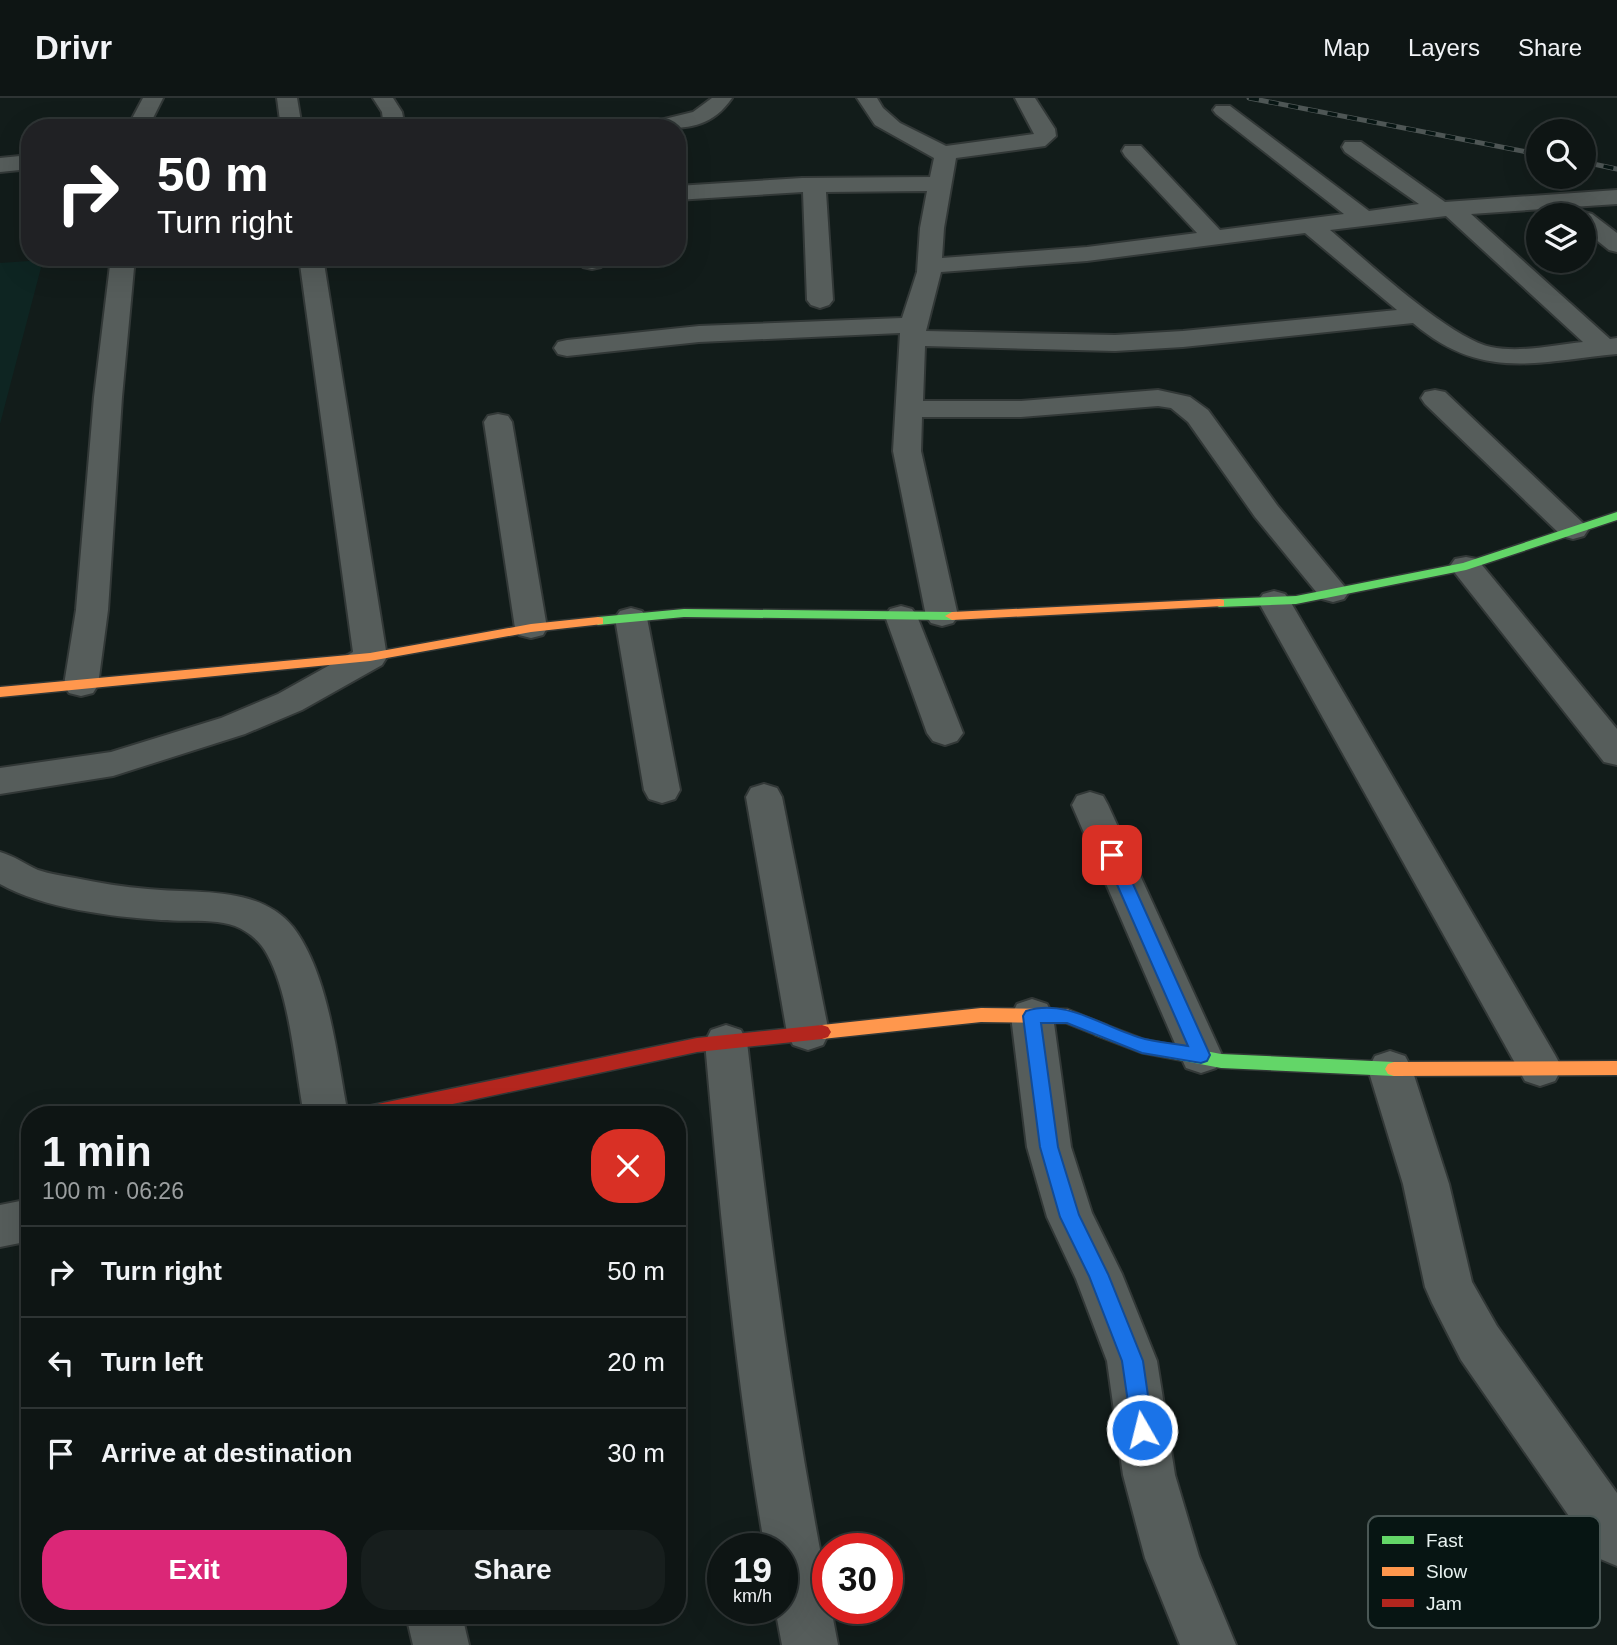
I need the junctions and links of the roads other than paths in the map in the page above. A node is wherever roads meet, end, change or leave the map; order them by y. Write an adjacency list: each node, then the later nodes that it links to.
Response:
1 (153, 98): 8 (street)
2 (287, 98): 9 (street)
3 (383, 98): 10 (street)
4 (722, 98): 11 (street)
5 (866, 98): 14 (street)
6 (1025, 98): 14 (street)
7 (1223, 110): 24 (street)
8 (142, 119)
9 (290, 119)
10 (393, 119)
11 (686, 121)
12 (1353, 147): 23 (street)
13 (1133, 151): 27 (street)
14 (942, 153): 17 (street)
15 (21, 163): 16 (street)
16 (0, 165)
17 (939, 184): 18 (street); 31 (street)
18 (814, 185): 19 (street); 32 (street)
19 (686, 192)
20 (1617, 197): 21 (street)
21 (1559, 201): 22 (street); 23 (street)
22 (1562, 203)
23 (1446, 209): 24 (street); 35 (street)
24 (1365, 219): 25 (street)
25 (1311, 226): 27 (street); 33 (street)
26 (1596, 228): 28 (street)
27 (1215, 238): 31 (street)
28 (1617, 245)
29 (122, 266): 50 (street)
30 (312, 266): 49 (street)
31 (929, 266): 34 (street)
32 (820, 300)
33 (1419, 315): 34 (street); 35 (street)
34 (913, 331): 36 (street); 38 (street)
35 (1611, 347)
36 (567, 348)
37 (1435, 398): 41 (street)
38 (909, 409): 43 (street); 46 (street)
39 (498, 422): 48 (street)
40 (1617, 516): 41 (street)
41 (1573, 530): 42 (street)
42 (1466, 566): 43 (street); 53 (street)
43 (1333, 593): 44 (street)
44 (1274, 601): 46 (street); 63 (street)
45 (901, 616): 46 (street); 47 (street); 52 (street)
46 (942, 616)
47 (631, 618): 48 (street); 55 (street)
48 (531, 628): 49 (street)
49 (370, 657): 50 (street); 54 (street)
50 (81, 685): 51 (street)
51 (0, 692)
52 (945, 733)
53 (1617, 752)
54 (0, 781)
55 (662, 790)
56 (764, 797): 60 (street)
57 (1090, 805): 62 (street)
58 (0, 866): 66 (street)
59 (1032, 1016): 60 (street); 62 (street); 74 (street)
60 (808, 1033): 61 (street)
61 (726, 1042): 67 (street); 73 (street)
62 (1201, 1055): 65 (street)
63 (1541, 1068): 64 (street); 65 (street)
64 (1617, 1068)
65 (1390, 1069): 70 (street)
66 (324, 1106)
67 (406, 1106)
68 (21, 1222): 69 (street)
69 (0, 1226)
70 (1617, 1539)
71 (436, 1624): 72 (street)
72 (440, 1645)
73 (810, 1645)
74 (1208, 1645)

